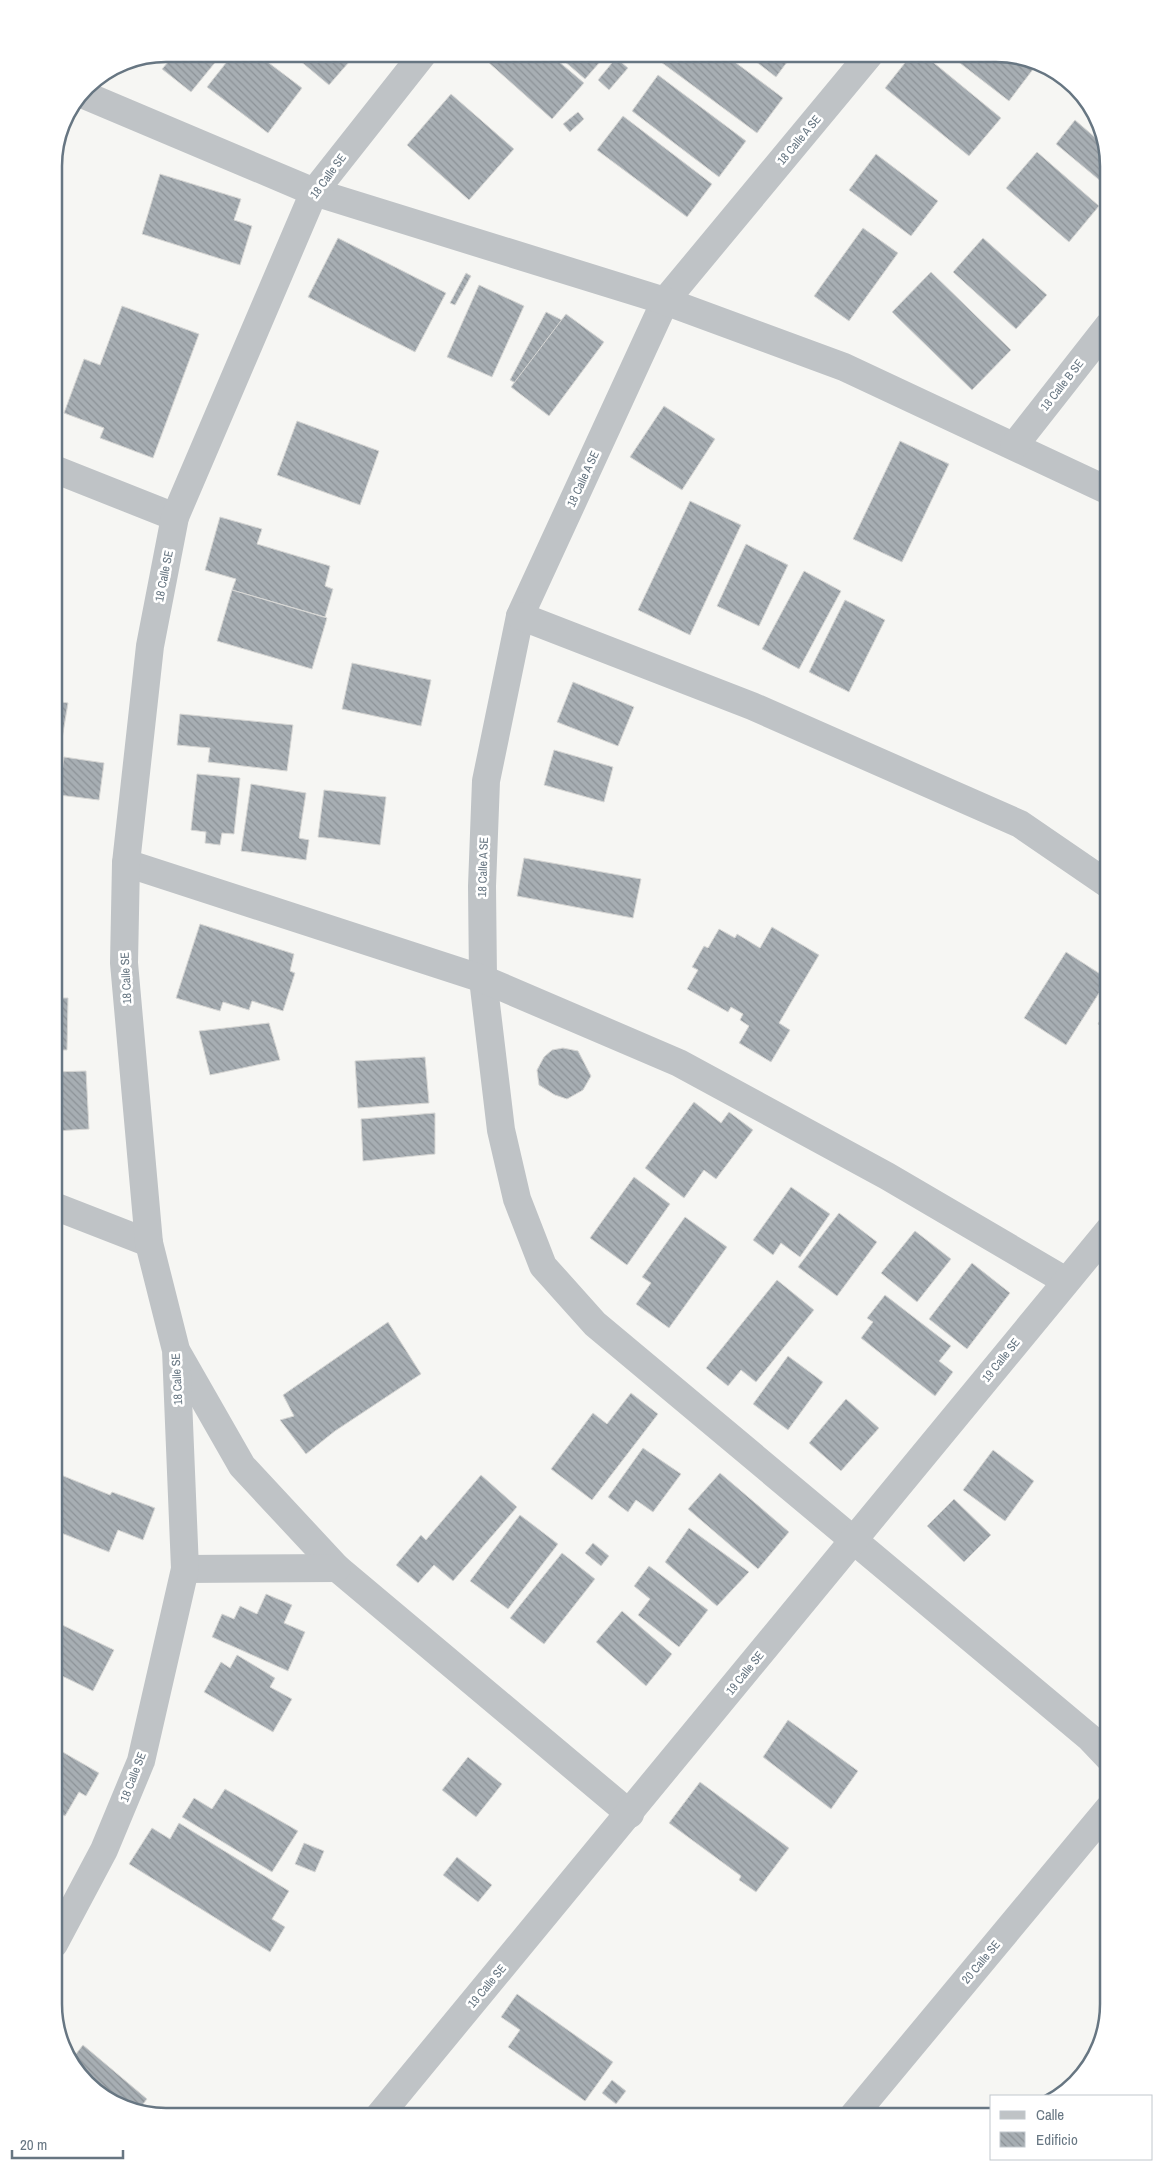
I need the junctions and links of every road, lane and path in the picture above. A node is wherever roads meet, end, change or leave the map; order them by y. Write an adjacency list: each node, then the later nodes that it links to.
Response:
1 (416, 63): 4 (street, 18 Calle SE)
2 (862, 63): 5 (street, 18 Calle A SE)
3 (89, 97): 4 (street)
4 (314, 192): 5 (street); 10 (street, 18 Calle SE)
5 (665, 300): 7 (street); 11 (street, 18 Calle A SE)
6 (1100, 336): 7 (street, 18 Calle B SE)
7 (1014, 446): 9 (street)
8 (63, 473): 10 (street)
9 (1100, 487)
10 (175, 518): 12 (street, 18 Calle SE)
11 (520, 616): 13 (street); 14 (street, 18 Calle A SE)
12 (126, 863): 14 (street); 17 (street, 18 Calle SE)
13 (1100, 878)
14 (482, 979): 18 (street); 20 (street, 18 Calle A SE)
15 (63, 1210): 17 (street)
16 (1100, 1241): 18 (street, 19 Calle SE)
17 (149, 1243): 19 (street, 18 Calle SE)
18 (1066, 1281): 20 (street, 19 Calle SE)
19 (176, 1350): 21 (street); 22 (street, 18 Calle SE)
20 (854, 1539): 23 (street, 18 Calle A SE); 24 (street, 19 Calle SE)
21 (337, 1568): 22 (street); 24 (street)
22 (185, 1569): 26 (street, 18 Calle SE)
23 (1100, 1749)
24 (630, 1814): 27 (street, 19 Calle SE)
25 (1100, 1819): 28 (street, 20 Calle SE)
26 (63, 1927)
27 (386, 2107)
28 (860, 2108)

